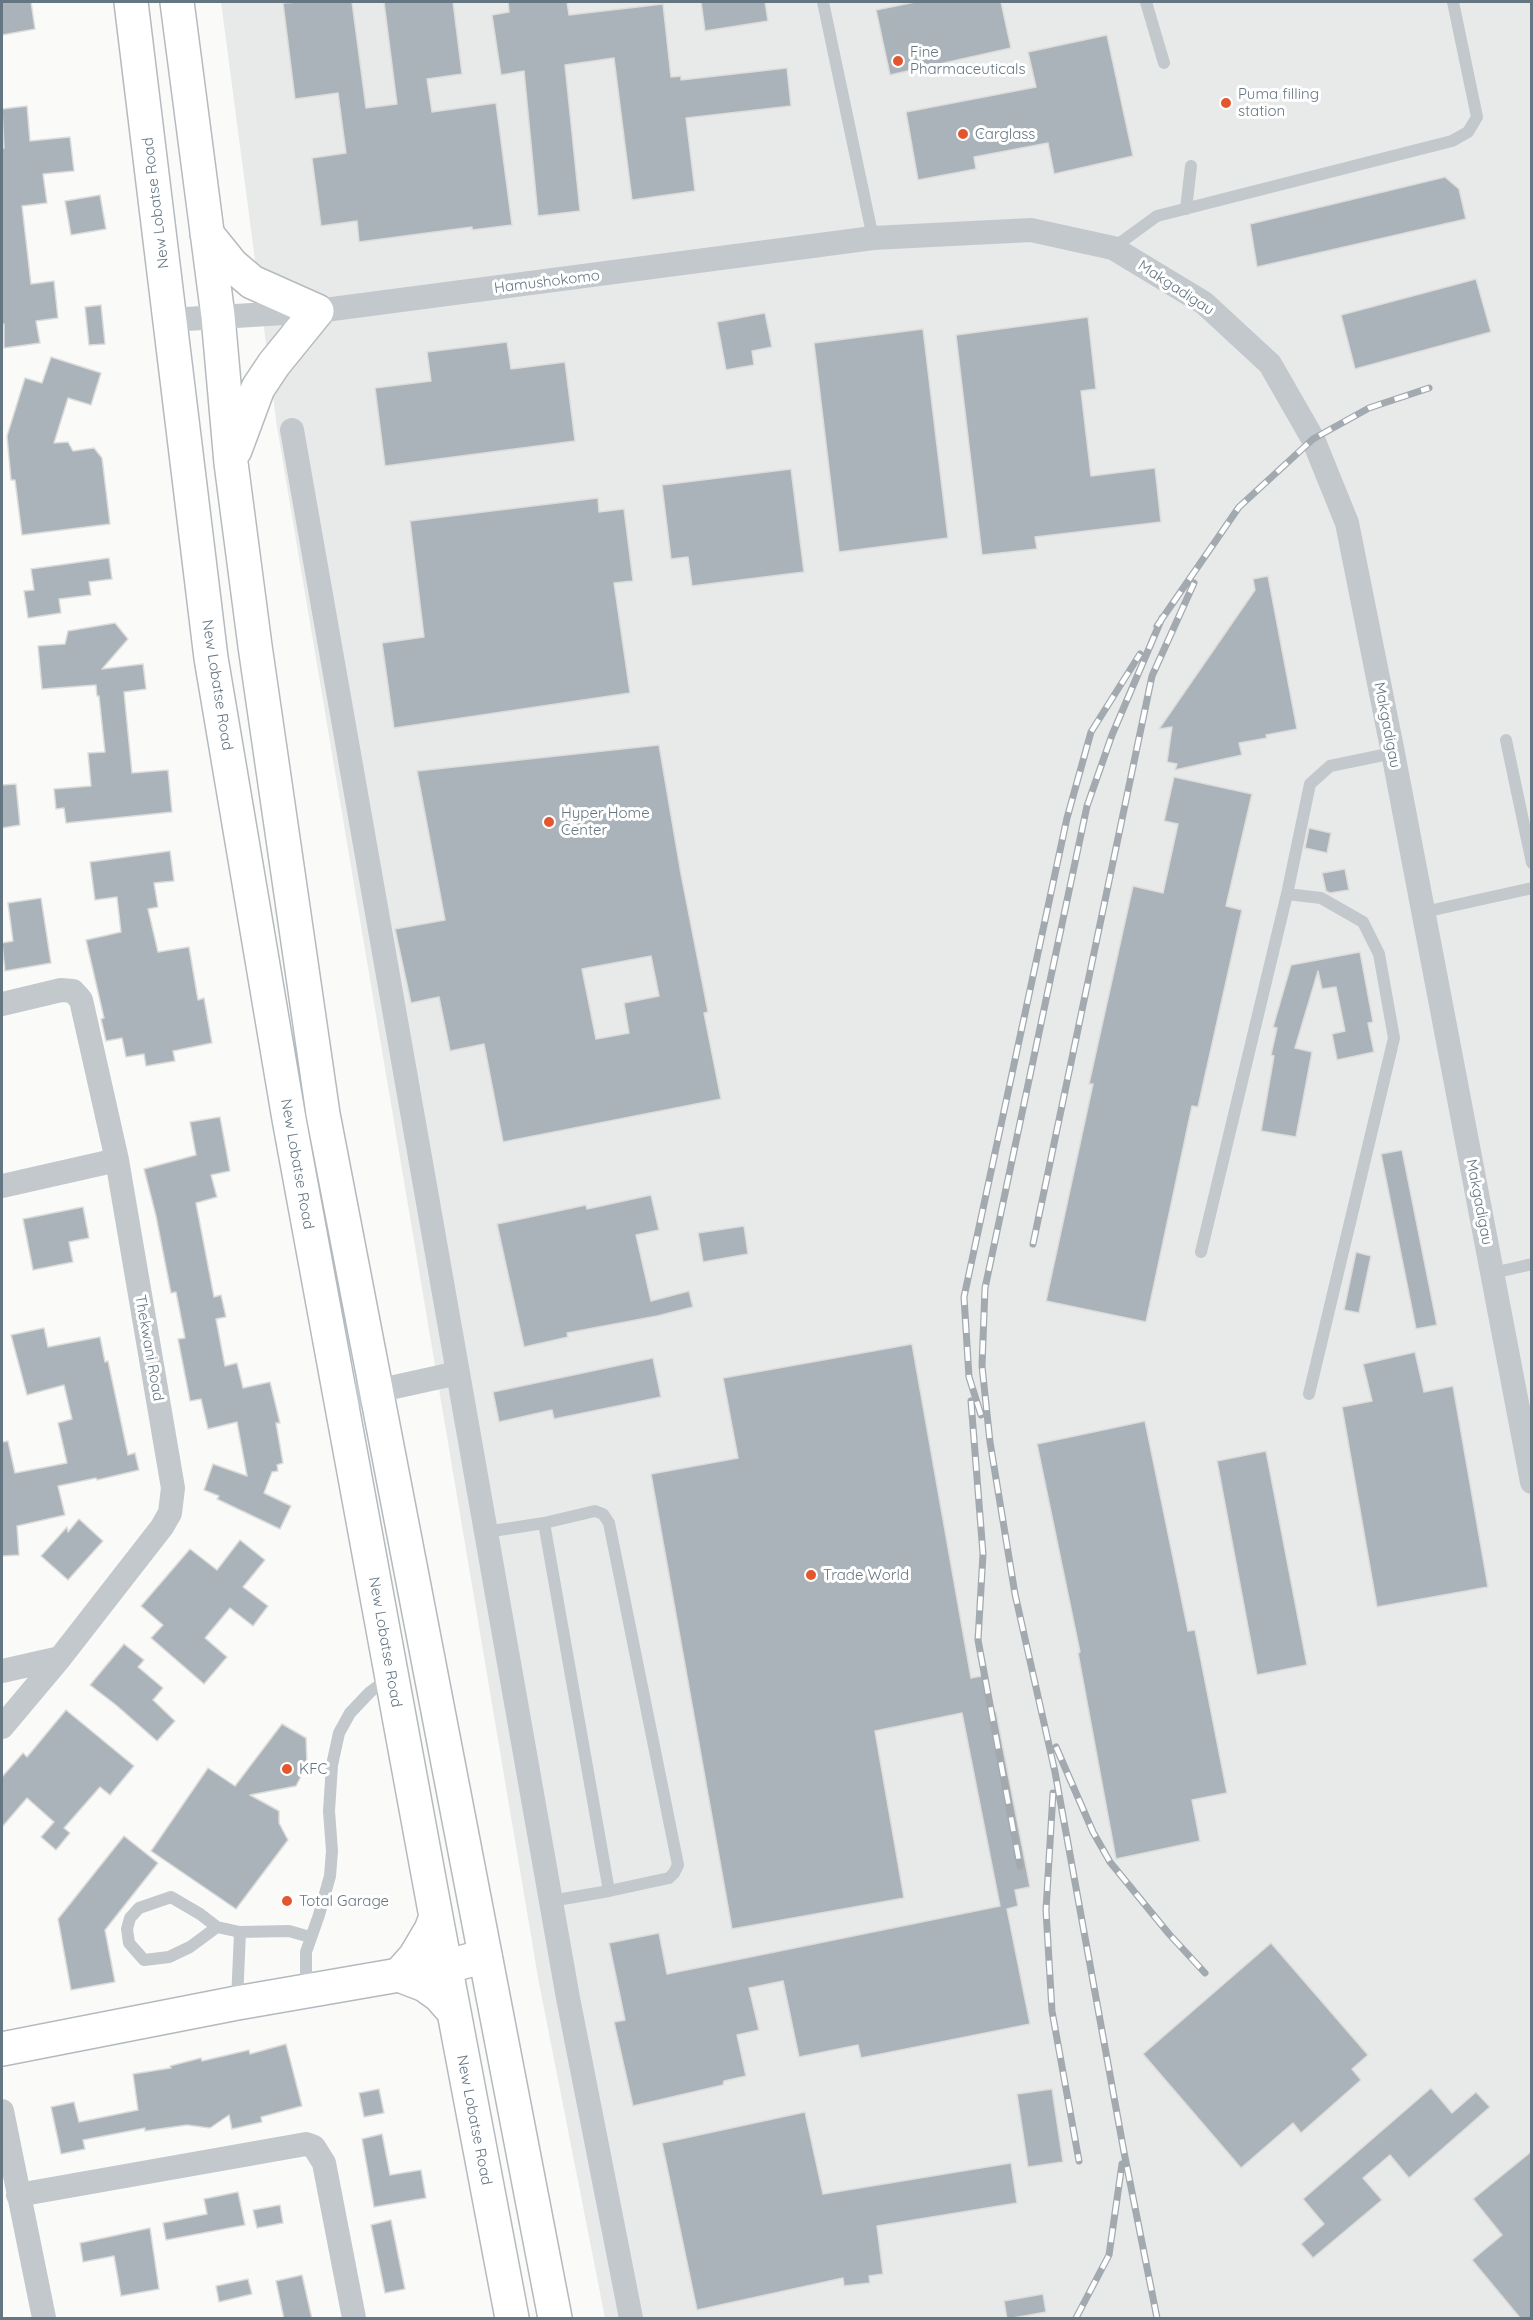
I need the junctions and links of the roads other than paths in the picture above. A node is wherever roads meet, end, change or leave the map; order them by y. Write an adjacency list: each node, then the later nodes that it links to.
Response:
1 (131, 2): 15 (main road, New Lobatse Road)
2 (177, 2): 9 (main road)
3 (823, 2): 11 (lane)
4 (1146, 2): 6 (lane)
5 (1453, 2): 8 (lane)
6 (1164, 63)
7 (1191, 166): 8 (lane)
8 (1186, 209): 12 (lane)
9 (207, 234): 13 (main road); 14 (main road)
10 (922, 235): 11 (street, Hamushokomo); 12 (street, Makgadigau)
11 (873, 238): 13 (street, Hamushokomo)
12 (1113, 249): 19 (street, Makgadigau)
13 (317, 311): 14 (street, Hamushokomo); 17 (main road)
14 (218, 316): 15 (street, Hamushokomo); 17 (main road)
15 (170, 320): 33 (main road, New Lobatse Road)
16 (292, 430): 30 (street)
17 (231, 463): 31 (main road)
18 (1506, 740): 20 (lane)
19 (1393, 753): 22 (lane); 23 (street, Makgadigau)
20 (1532, 862)
21 (1532, 888): 23 (lane)
22 (1287, 894): 27 (lane); 32 (lane)
23 (1424, 912): 29 (street, Makgadigau)
24 (2, 1004): 25 (street, Thekwani Road)
25 (117, 1160): 26 (street); 37 (street, Thekwani Road)
26 (2, 1186)
27 (1201, 1252)
28 (1532, 1264): 29 (lane)
29 (1493, 1273): 34 (street, Makgadigau)
30 (458, 1373): 31 (street); 36 (street)
31 (376, 1391): 33 (street); 38 (main road)
32 (1310, 1394)
33 (340, 1399): 40 (main road, New Lobatse Road)
34 (1532, 1482)
35 (544, 1523): 36 (lane); 42 (lane); 42 (lane)
36 (486, 1532): 43 (street)
37 (60, 1658): 39 (street); 41 (street, Thekwani Road)
38 (429, 1668): 40 (main road); 48 (main road)
39 (2, 1671)
40 (391, 1677): 44 (main road, New Lobatse Road); 47 (lane)
41 (2, 1727)
42 (609, 1891): 43 (lane)
43 (551, 1901): 61 (street)
44 (436, 1917): 49 (main road, New Lobatse Road); 50 (main road)
45 (217, 1927): 45 (lane); 46 (lane)
46 (240, 1932): 47 (lane); 52 (lane)
47 (310, 1937): 51 (lane)
48 (485, 1956): 49 (main road); 60 (main road)
49 (445, 1967): 50 (main road); 53 (main road, New Lobatse Road)
50 (399, 1975): 51 (main road); 53 (main road)
51 (306, 1991): 52 (main road)
52 (237, 2003): 54 (main road)
53 (453, 2011): 59 (main road, New Lobatse Road)
54 (2, 2049)
55 (2, 2111): 56 (street)
56 (14, 2207): 57 (street); 58 (street)
57 (44, 2319)
58 (354, 2319)
59 (512, 2319)
60 (555, 2319)
61 (631, 2319)

